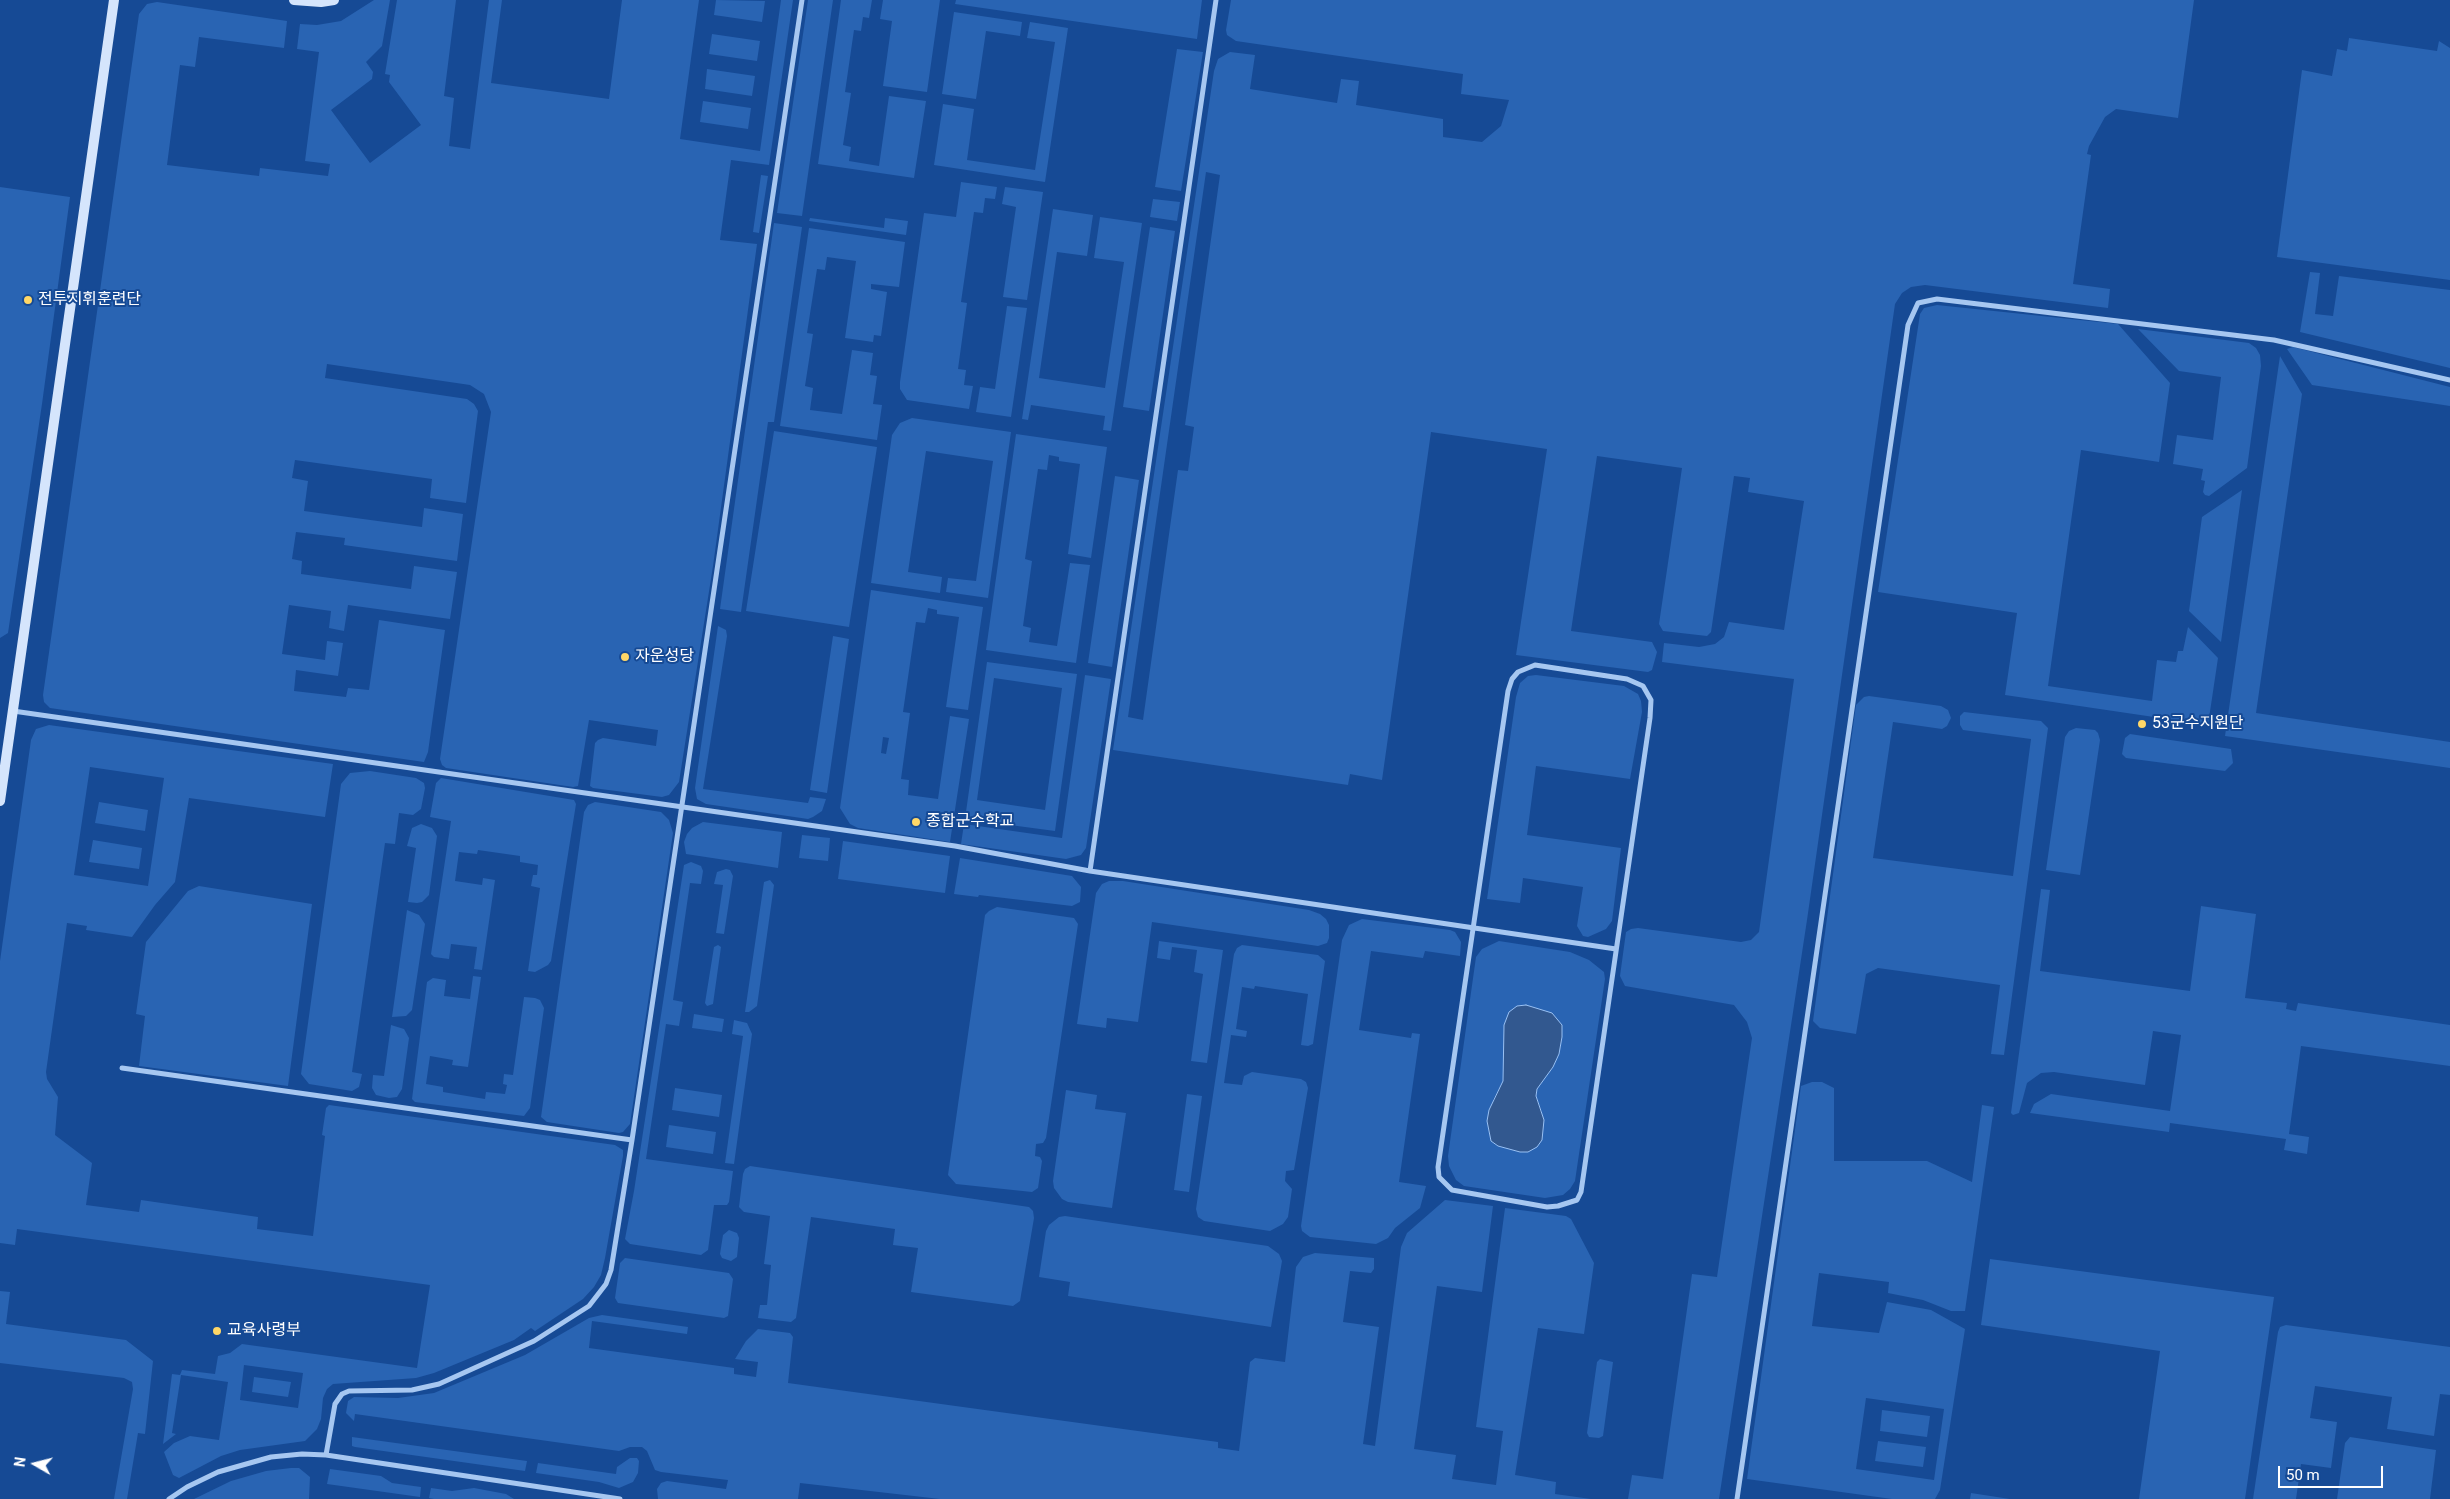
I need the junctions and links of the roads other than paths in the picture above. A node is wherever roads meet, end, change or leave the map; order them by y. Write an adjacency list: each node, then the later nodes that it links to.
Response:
1 (114, 0): 7 (street)
2 (294, 0): 3 (street)
3 (334, 0)
4 (802, 0): 9 (street)
5 (1216, 0): 10 (street)
6 (2450, 380): 18 (street)
7 (13, 712): 8 (street); 9 (street)
8 (0, 800)
9 (682, 807): 10 (street); 14 (street)
10 (1090, 871): 11 (street)
11 (1473, 927): 12 (street); 12 (street); 12 (street)
12 (1616, 949)
13 (122, 1068): 14 (street)
14 (632, 1140): 15 (street)
15 (326, 1455): 16 (street); 17 (street)
16 (169, 1499)
17 (620, 1499)
18 (1737, 1499)

